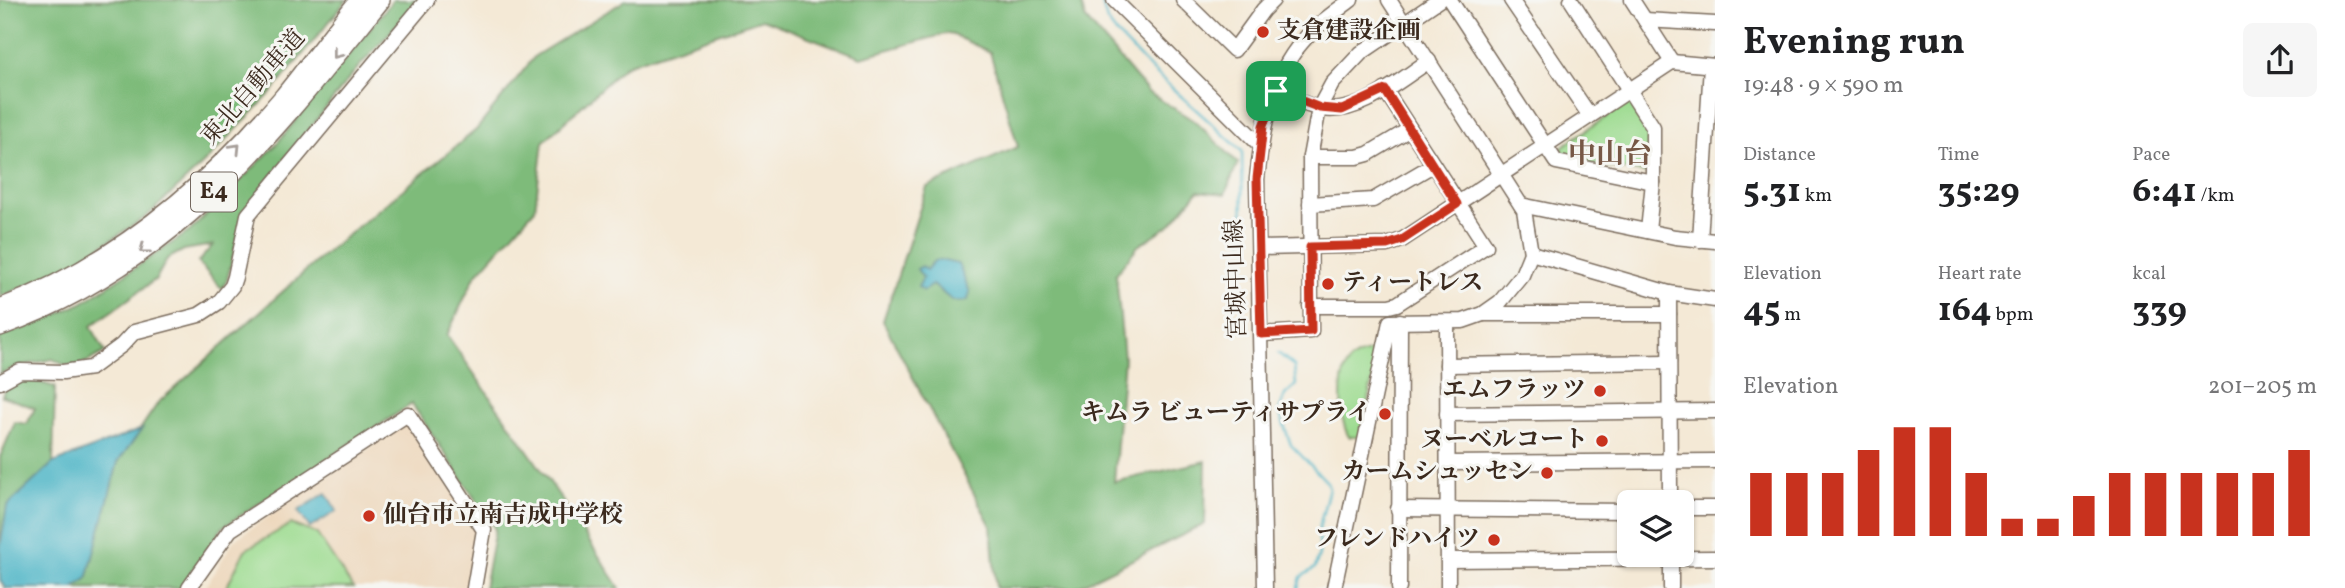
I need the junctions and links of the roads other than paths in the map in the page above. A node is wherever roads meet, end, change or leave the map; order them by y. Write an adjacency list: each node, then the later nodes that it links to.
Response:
1 (360, 0): 43 (highway, 東北自動車道 / E4, one-way to 1)
2 (380, 0): 48 (highway, 東北自動車道 / E4, one-way to 48)
3 (427, 0): 52 (street)
4 (1114, 0): 26 (street)
5 (1183, 0): 13 (street)
6 (1351, 0): 22 (street, 宮城中山線)
7 (1389, 0): 15 (street)
8 (1439, 0): 15 (street)
9 (1451, 0): 27 (street)
10 (1511, 0): 24 (street)
11 (1571, 0): 21 (street)
12 (1632, 0): 14 (street)
13 (1264, 3)
14 (1645, 20): 16 (street); 18 (street)
15 (1404, 23): 17 (street); 23 (street)
16 (1715, 24)
17 (1429, 61): 20 (street); 30 (street)
18 (1672, 62): 19 (street); 21 (street)
19 (1713, 66): 36 (street)
20 (1385, 90): 23 (street); 25 (street)
21 (1630, 90): 24 (street); 31 (street)
22 (1276, 91): 23 (street); 26 (street, 宮城中山線)
23 (1320, 108): 28 (street)
24 (1590, 117): 27 (street)
25 (1410, 129): 28 (street); 29 (street)
26 (1261, 146): 38 (street, 宮城中山線)
27 (1545, 146): 30 (street); 31 (street)
28 (1310, 158): 32 (street)
29 (1433, 165): 32 (street); 33 (street)
30 (1502, 174): 33 (street); 34 (street)
31 (1653, 182): 35 (street)
32 (1310, 204): 37 (street)
33 (1457, 204): 37 (street); 42 (street)
34 (1521, 205): 35 (street); 39 (street)
35 (1648, 231): 36 (street)
36 (1707, 240)
37 (1310, 247): 38 (street); 42 (street)
38 (1259, 248): 49 (street, 宮城中山線)
39 (1531, 253): 40 (street); 44 (street)
40 (1669, 293): 41 (street); 45 (street)
41 (1715, 300)
42 (1310, 306): 49 (street)
43 (0, 309)
44 (1483, 314): 45 (street); 47 (street)
45 (1669, 314): 50 (street)
46 (1400, 321): 47 (street); 62 (street); 73 (street)
47 (1447, 322): 51 (street)
48 (0, 326)
49 (1261, 334): 72 (street, 宮城中山線)
50 (1669, 362): 51 (street); 54 (street)
51 (1447, 365): 55 (street)
52 (0, 382)
53 (1715, 411): 54 (street)
54 (1669, 412): 55 (street); 56 (street)
55 (1447, 414): 58 (street)
56 (1670, 461): 57 (street); 58 (street); 59 (street)
57 (1715, 461)
58 (1448, 463): 63 (street)
59 (1670, 490)
60 (1694, 508): 61 (street)
61 (1715, 508)
62 (1398, 509): 63 (street); 74 (street)
63 (1448, 511): 64 (street); 68 (street)
64 (1617, 511)
65 (1617, 558): 68 (street)
66 (1694, 558): 67 (street)
67 (1715, 558)
68 (1448, 560): 75 (street)
69 (1671, 567): 76 (street)
70 (189, 588): 71 (street)
71 (474, 588)
72 (1265, 588)
73 (1334, 588)
74 (1399, 588)
75 (1448, 588)
76 (1671, 588)

